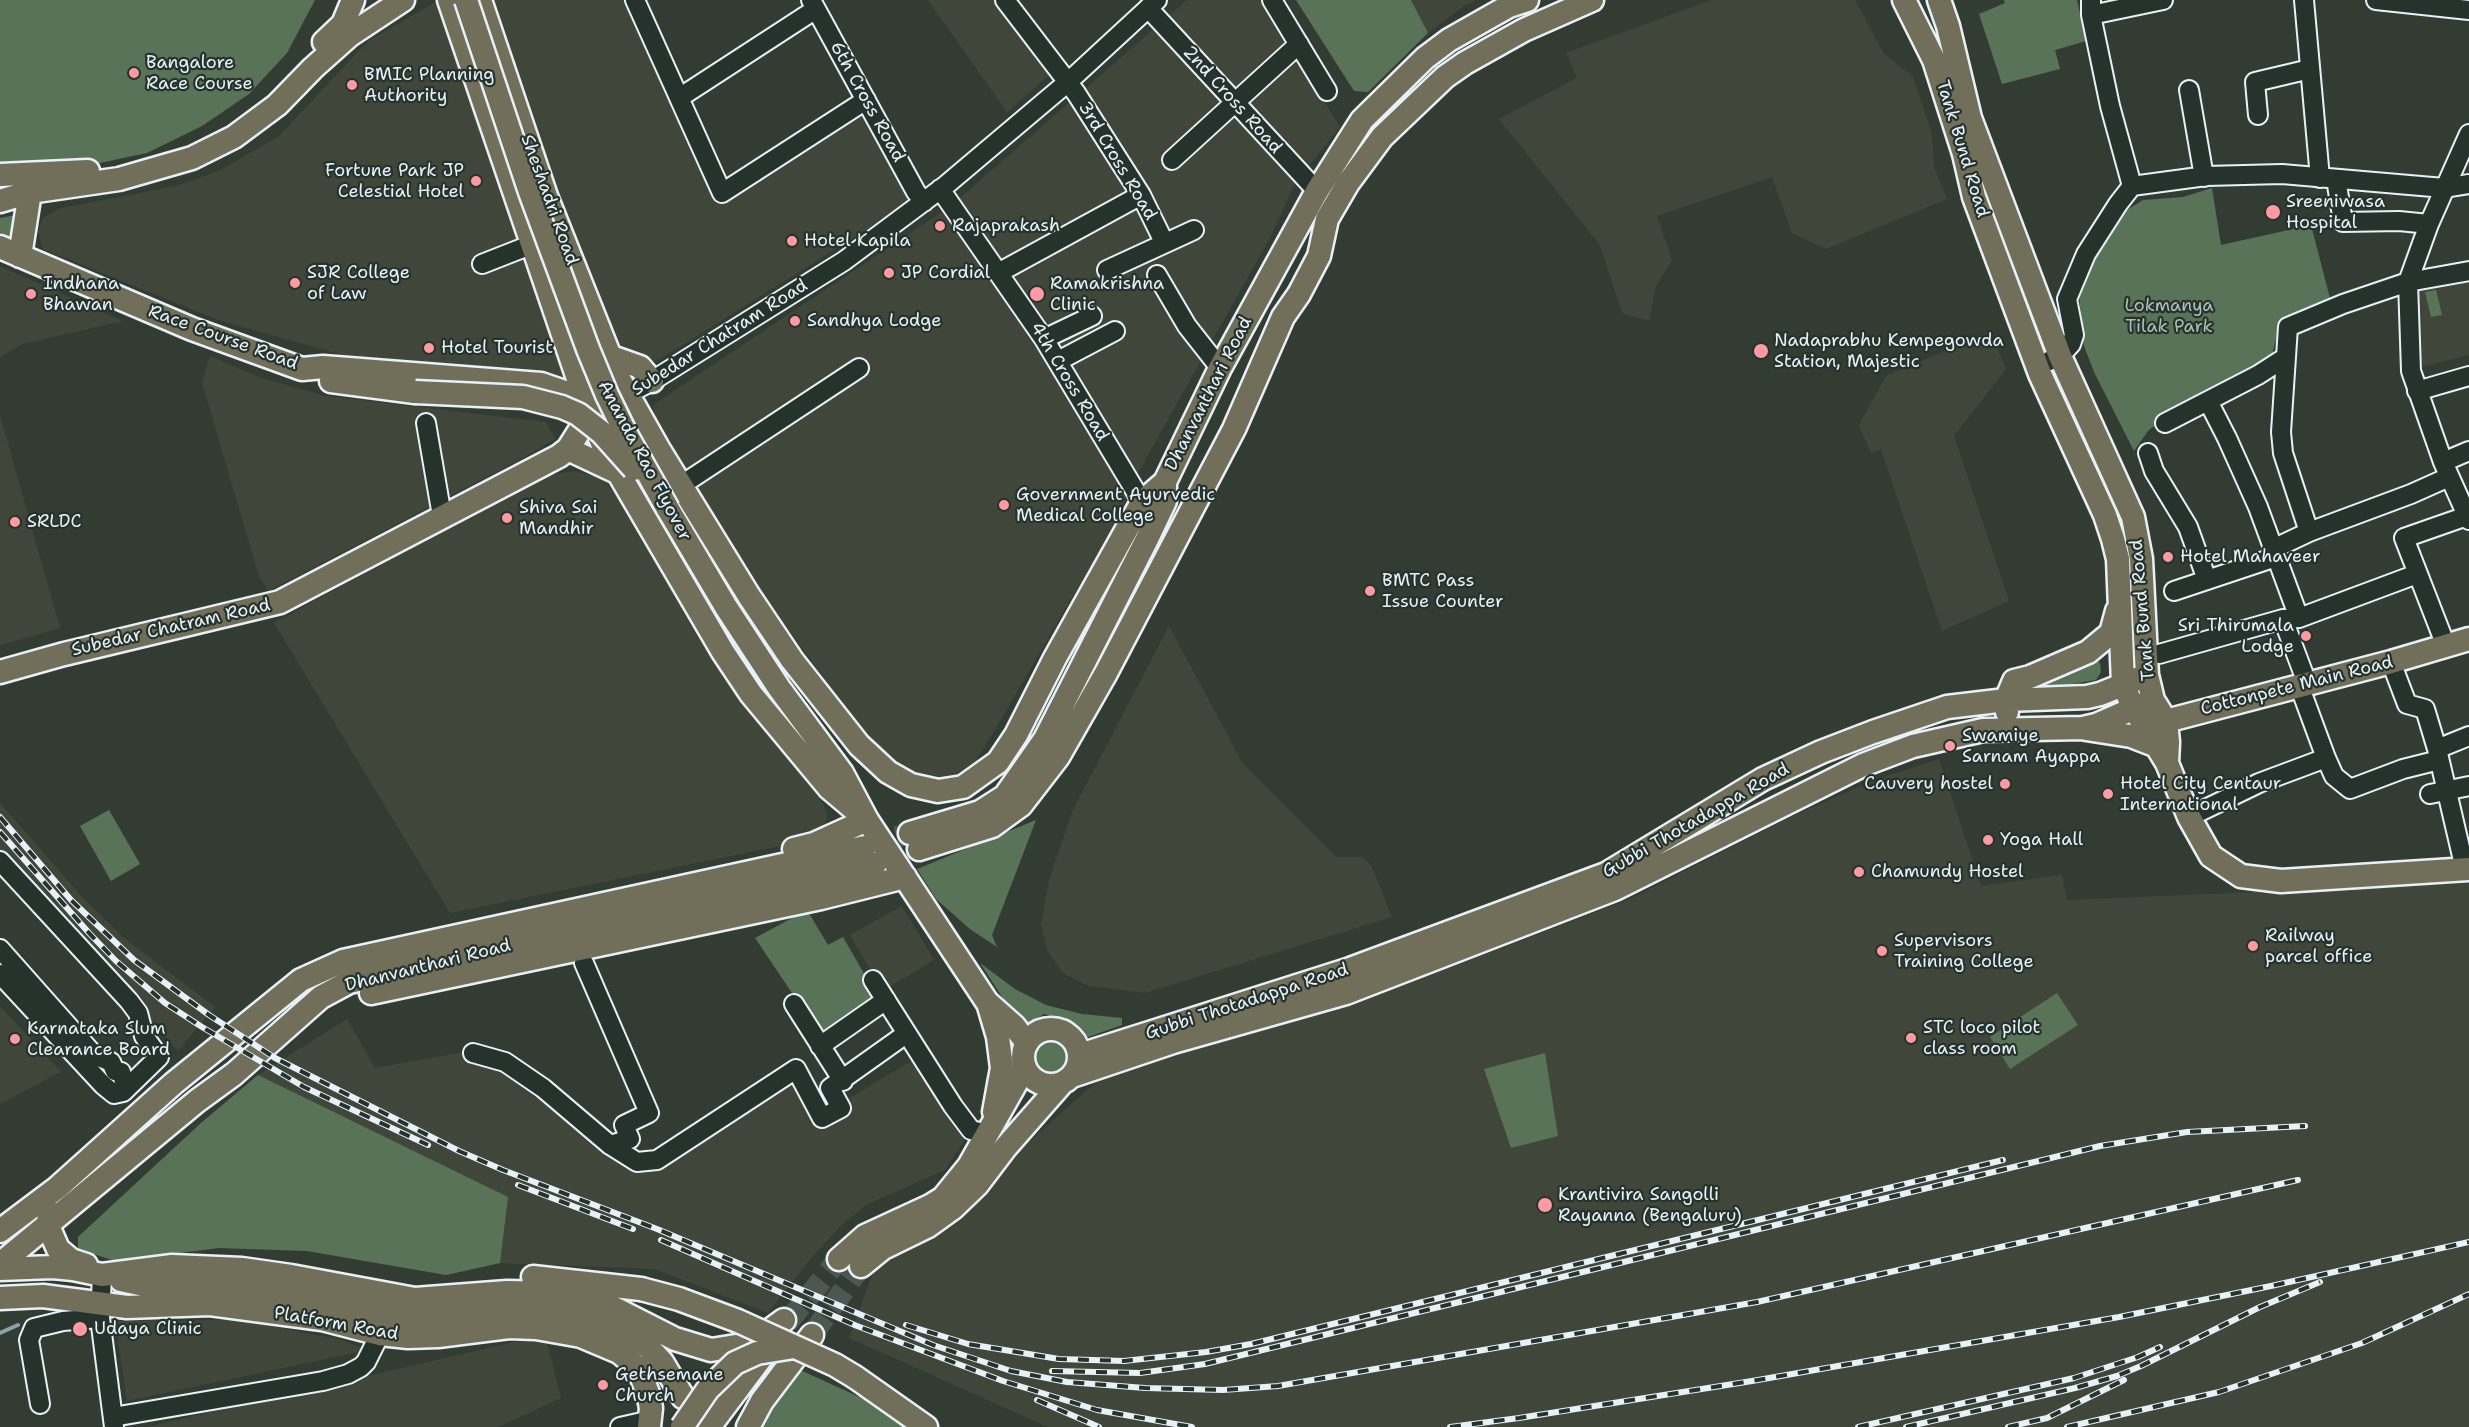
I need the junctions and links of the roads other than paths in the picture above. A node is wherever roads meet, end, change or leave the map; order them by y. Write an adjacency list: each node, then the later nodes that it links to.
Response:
1 (353, 0): 21 (main road)
2 (388, 0): 21 (main road)
3 (403, 0): 21 (main road)
4 (449, 0): 48 (main road)
5 (466, 0): 84 (main road, Ananda Rao Flyover, bridge)
6 (480, 0): 61 (main road, Sheshadri Road)
7 (1005, 0): 24 (street, 3rd Cross Road)
8 (1272, 0): 22 (street)
9 (1527, 0): 41 (main road, Dhanvanthari Road)
10 (1592, 0): 52 (main road, Dhanvanthari Road)
11 (1904, 0): 65 (main road, Tank Bund Road)
12 (1939, 0): 62 (main road, Tank Bund Road)
13 (2163, 0): 19 (street)
14 (2304, 0): 23 (street)
15 (2376, 0): 20 (street)
16 (638, 1): 27 (street)
17 (813, 4): 27 (street); 28 (street, 6th Cross Road)
18 (1153, 4): 24 (street, Subedar Chatram Road); 29 (street, 2nd Cross Road)
19 (2091, 7): 38 (street)
20 (2469, 10)
21 (347, 30): 36 (main road)
22 (1299, 44): 26 (street); 29 (street)
23 (2310, 69): 30 (street); 35 (street)
24 (1068, 82): 40 (street, Subedar Chatram Road); 42 (street, 3rd Cross Road)
25 (2189, 90): 34 (street)
26 (1327, 91)
27 (679, 98): 28 (street)
28 (866, 100): 44 (street, 6th Cross Road)
29 (1235, 102): 32 (street); 41 (street, 2nd Cross Road)
30 (2258, 115)
31 (2469, 134): 39 (street)
32 (1172, 160)
33 (0, 175): 36 (main road)
34 (2204, 177): 35 (street); 38 (street)
35 (2328, 178): 39 (street); 45 (street)
36 (30, 183): 43 (main road); 50 (main road)
37 (2469, 184): 39 (street)
38 (2132, 186): 62 (street)
39 (2445, 188): 45 (street)
40 (940, 189): 44 (street, Subedar Chatram Road); 55 (street, 4th Cross Road)
41 (1317, 191): 49 (main road, Dhanvanthari Road)
42 (1141, 195): 47 (street, 3rd Cross Road); 55 (street)
43 (0, 201)
44 (924, 202): 70 (street, Subedar Chatram Road)
45 (2429, 224): 57 (street)
46 (1194, 230): 47 (street)
47 (1164, 242): 53 (street)
48 (533, 244): 51 (street); 74 (main road)
49 (1285, 249): 52 (main road); 67 (main road, Dhanvanthari Road)
50 (10, 252): 68 (main road, Race Course Road)
51 (482, 264)
52 (1312, 268): 83 (main road, Dhanvanthari Road)
53 (1107, 270)
54 (2469, 271): 57 (street)
55 (1000, 273): 60 (street, 4th Cross Road)
56 (1157, 274): 67 (street)
57 (2408, 282): 63 (street); 71 (street)
58 (1092, 316): 60 (street)
59 (1115, 331): 64 (street)
60 (1044, 339): 64 (street, 4th Cross Road)
61 (609, 356): 70 (main road); 72 (main road, Sheshadri Road)
62 (2060, 356): 65 (street); 99 (main road, Tank Bund Road)
63 (2286, 357): 73 (street); 87 (street)
64 (1058, 361): 83 (street, 4th Cross Road)
65 (2037, 365): 92 (main road, Tank Bund Road)
66 (859, 368): 82 (street)
67 (1220, 368): 83 (main road, Dhanvanthari Road)
68 (302, 369): 74 (main road, Race Course Road); 84 (main road, bridge)
69 (2469, 376): 71 (street)
70 (652, 381): 72 (street, Subedar Chatram Road)
71 (2417, 391): 80 (street)
72 (628, 395): 74 (street, Subedar Chatram Road); 82 (main road, Sheshadri Road)
73 (2208, 401): 76 (street); 88 (street)
74 (590, 414): 77 (main road, Subedar Chatram Road); 81 (main road)
75 (426, 423): 85 (street)
76 (2165, 423)
77 (568, 449): 81 (main road); 85 (main road, Subedar Chatram Road)
78 (2469, 451): 80 (street)
79 (2148, 453): 90 (street)
80 (2446, 469): 86 (street); 87 (street)
81 (619, 473): 117 (main road)
82 (680, 486): 112 (main road, Sheshadri Road)
83 (1150, 508): 112 (main road)
84 (668, 509): 102 (main road, Ananda Rao Flyover)
85 (442, 516): 98 (main road, Subedar Chatram Road)
86 (2468, 518): 89 (street)
87 (2309, 532): 88 (street)
88 (2275, 553): 90 (street); 93 (street)
89 (2417, 574): 93 (street); 95 (street)
90 (2207, 580): 91 (street)
91 (2174, 591)
92 (2120, 601): 100 (main road, Tank Bund Road); 103 (main road)
93 (2291, 618): 96 (street); 101 (street)
94 (2469, 639): 95 (main road, Cottonpete Main Road)
95 (2446, 646): 97 (main road, Cottonpete Main Road)
96 (2159, 654)
97 (2391, 662): 101 (main road, Cottonpete Main Road); 109 (street)
98 (0, 672)
99 (2147, 675): 100 (main road, Gubbi Thotadappa Road); 104 (main road, Tank Bund Road)
100 (2123, 684): 103 (main road, Gubbi Thotadappa Road); 104 (main road, Tank Bund Road)
101 (2303, 684): 105 (main road, Cottonpete Main Road); 111 (street)
102 (784, 694): 112 (main road); 117 (main road, Ananda Rao Flyover)
103 (2006, 700): 107 (main road); 134 (main road, Gubbi Thotadappa Road)
104 (2143, 704): 105 (main road); 106 (main road, Gubbi Thotadappa Road); 110 (main road)
105 (2166, 721): 110 (main road)
106 (2083, 728): 107 (main road, Gubbi Thotadappa Road); 110 (main road)
107 (2009, 729): 134 (main road, Gubbi Thotadappa Road)
108 (2469, 736): 109 (street)
109 (2438, 754): 111 (street); 114 (street)
110 (2162, 755): 115 (main road)
111 (2325, 758): 115 (street)
112 (888, 772)
113 (2469, 786): 114 (street)
114 (2438, 792): 116 (street)
115 (2189, 816): 119 (main road)
116 (2462, 826): 119 (street)
117 (871, 841): 120 (main road); 128 (main road, Dhanvanthari Road); 139 (main road, Dhanvanthari Road)
118 (0, 861): 136 (street)
119 (2467, 869)
120 (905, 877): 126 (main road); 128 (main road)
121 (0, 949): 136 (street)
122 (584, 963): 138 (street)
123 (0, 974): 136 (street)
124 (873, 980): 125 (street)
125 (886, 1000): 129 (street); 131 (street)
126 (987, 1002): 130 (main road); 137 (main road)
127 (794, 1005): 131 (street)
128 (291, 1022): 140 (main road, Dhanvanthari Road)
129 (906, 1034): 135 (street); 137 (street)
130 (1027, 1043): 133 (main road); 134 (main road)
131 (820, 1046): 135 (street)
132 (473, 1053): 138 (street)
133 (1025, 1067): 134 (main road); 137 (main road)
134 (1072, 1071): 137 (main road)
135 (843, 1081): 138 (street)
136 (123, 1092)
137 (991, 1140): 142 (main road); 144 (main road)
138 (610, 1145)
139 (57, 1188): 140 (main road); 141 (main road, Dhanvanthari Road)
140 (48, 1226): 143 (main road, Dhanvanthari Road); 146 (main road)
141 (0, 1231)
142 (839, 1259)
143 (0, 1264)
144 (861, 1266)
145 (0, 1269): 146 (main road)
146 (102, 1275): 147 (main road); 149 (street); 152 (main road)
147 (484, 1293): 151 (main road, bridge); 154 (main road)
148 (0, 1298): 149 (main road, Platform Road)
149 (100, 1310): 150 (main road, Platform Road); 153 (street); 156 (street)
150 (380, 1334): 155 (main road, Platform Road); 156 (street)
151 (803, 1341): 158 (main road, bridge); 160 (main road); 161 (main road, bridge)
152 (683, 1397)
153 (40, 1404)
154 (727, 1416): 159 (main road)
155 (650, 1423): 157 (street)
156 (111, 1424)
157 (620, 1427)
158 (682, 1427)
159 (709, 1427)
160 (748, 1427)
161 (926, 1427)

